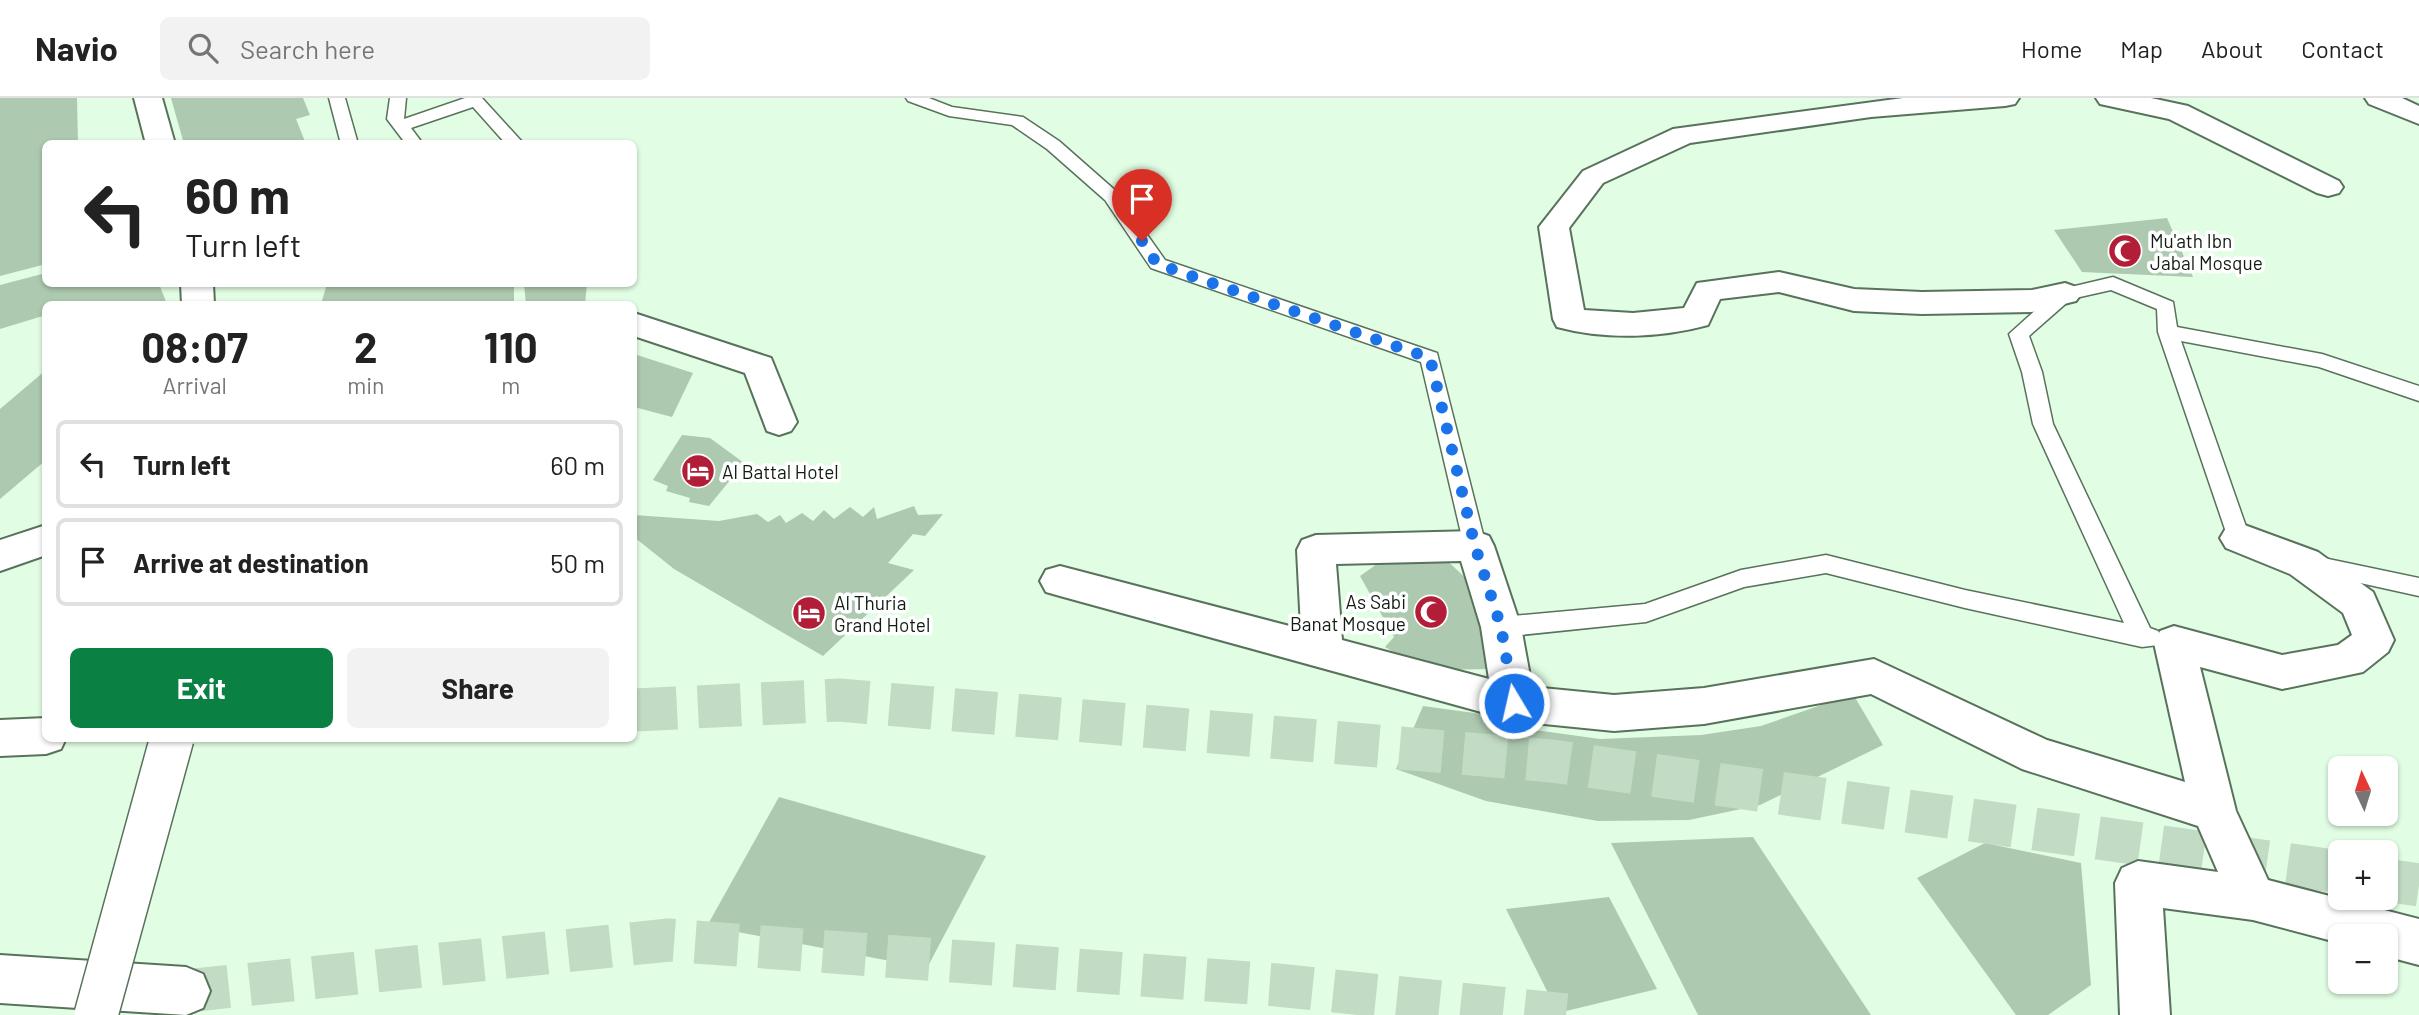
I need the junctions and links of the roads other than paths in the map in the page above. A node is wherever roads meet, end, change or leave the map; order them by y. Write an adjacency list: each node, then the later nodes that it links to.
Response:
1 (148, 98): 11 (street)
2 (337, 98): 12 (lane)
3 (398, 98): 10 (lane)
4 (914, 98): 23 (lane)
5 (2005, 98): 16 (street)
6 (2110, 98): 15 (street)
7 (2379, 98): 9 (street)
8 (475, 99): 10 (lane); 14 (lane)
9 (2419, 116)
10 (401, 126): 13 (lane)
11 (160, 140)
12 (349, 140)
13 (412, 140)
14 (512, 140)
15 (2328, 187)
16 (2065, 294): 18 (lane); 29 (lane)
17 (637, 325): 20 (street)
18 (2168, 332): 19 (lane); 21 (lane)
19 (2419, 394)
20 (779, 422)
21 (2239, 538): 25 (street)
22 (42, 540): 24 (street)
23 (1475, 546): 28 (street); 30 (street)
24 (0, 556)
25 (2304, 563): 27 (lane); 29 (street)
26 (1060, 581): 30 (street)
27 (2419, 587)
28 (1501, 627): 29 (lane); 31 (street)
29 (2158, 640): 35 (street)
30 (1323, 652): 31 (street)
31 (1514, 703): 35 (street)
32 (42, 736): 33 (street)
33 (0, 738)
34 (171, 742): 40 (street, bridge)
35 (2214, 811): 36 (street)
36 (2253, 898): 37 (street); 41 (street)
37 (2419, 942)
38 (0, 979): 39 (street)
39 (186, 991)
40 (96, 1015)
41 (2145, 1015)

